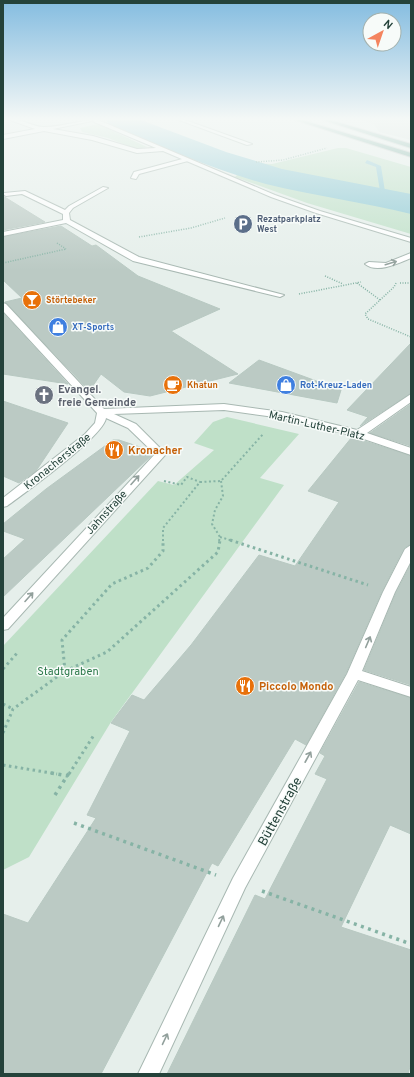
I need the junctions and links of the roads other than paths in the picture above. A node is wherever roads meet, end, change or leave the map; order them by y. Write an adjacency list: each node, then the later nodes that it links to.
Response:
1 (147, 170): 3 (street)
2 (211, 170): 8 (street)
3 (134, 178)
4 (105, 188): 6 (street)
5 (6, 194): 6 (street)
6 (67, 217): 7 (street); 11 (street)
7 (3, 234)
8 (411, 240)
9 (411, 255): 10 (street, one-way to 9)
10 (370, 264)
11 (280, 295)
12 (3, 306): 14 (street)
13 (411, 397): 15 (street)
14 (102, 412): 15 (street, Martin-Luther-Platz); 17 (street, Kronacherstraße); 19 (street, Jahnstraße, one-way to 14)
15 (359, 434): 16 (street, Martin-Luther-Platz)
16 (411, 452)
17 (3, 504)
18 (411, 549): 20 (street, Büttenstraße, one-way to 18)
19 (3, 626)
20 (354, 674): 21 (street); 22 (street, Büttenstraße, one-way to 20)
21 (411, 692)
22 (148, 1074)

